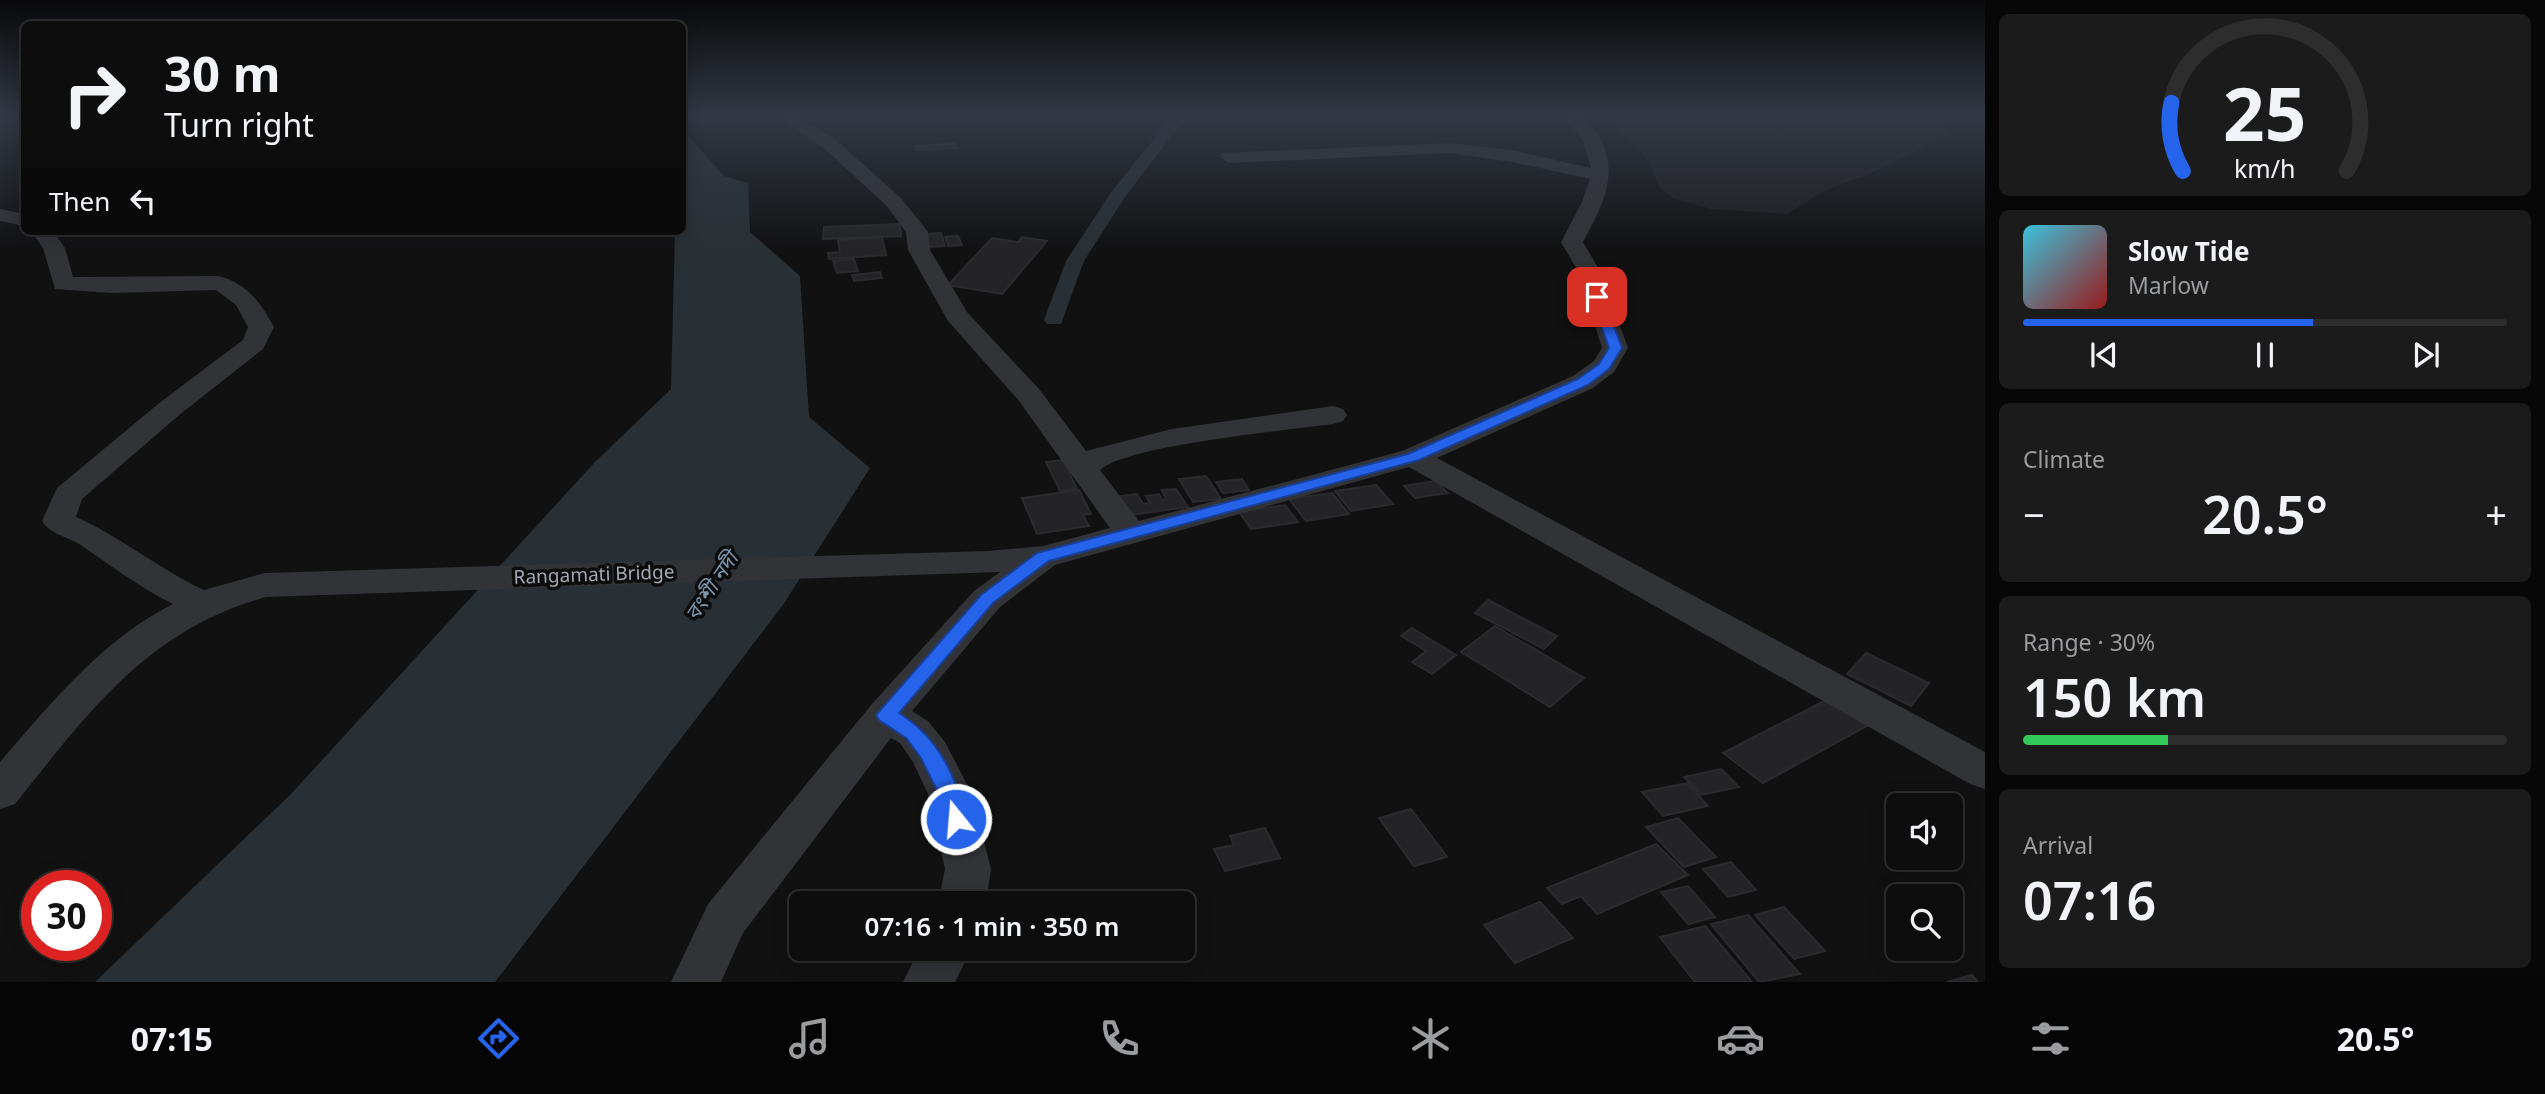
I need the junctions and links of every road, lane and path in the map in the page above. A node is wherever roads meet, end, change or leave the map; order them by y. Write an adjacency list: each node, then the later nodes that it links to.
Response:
1 (848, 161): 10 (street)
2 (1533, 161): 4 (street)
3 (1598, 161): 4 (street)
4 (1601, 176): 9 (street)
5 (0, 215): 6 (street)
6 (21, 218)
7 (45, 235): 13 (street)
8 (1333, 415): 10 (street)
9 (1413, 457): 11 (street); 15 (street)
10 (1085, 467): 11 (street)
11 (1130, 533): 12 (street)
12 (1043, 557): 13 (street, Rangamati Bridge); 14 (street)
13 (202, 604): 16 (street, Rangamati Bridge)
14 (886, 715): 17 (street); 19 (street)
15 (1985, 772)
16 (0, 792)
17 (964, 891)
18 (940, 961): 20 (street)
19 (696, 982)
20 (928, 982)

